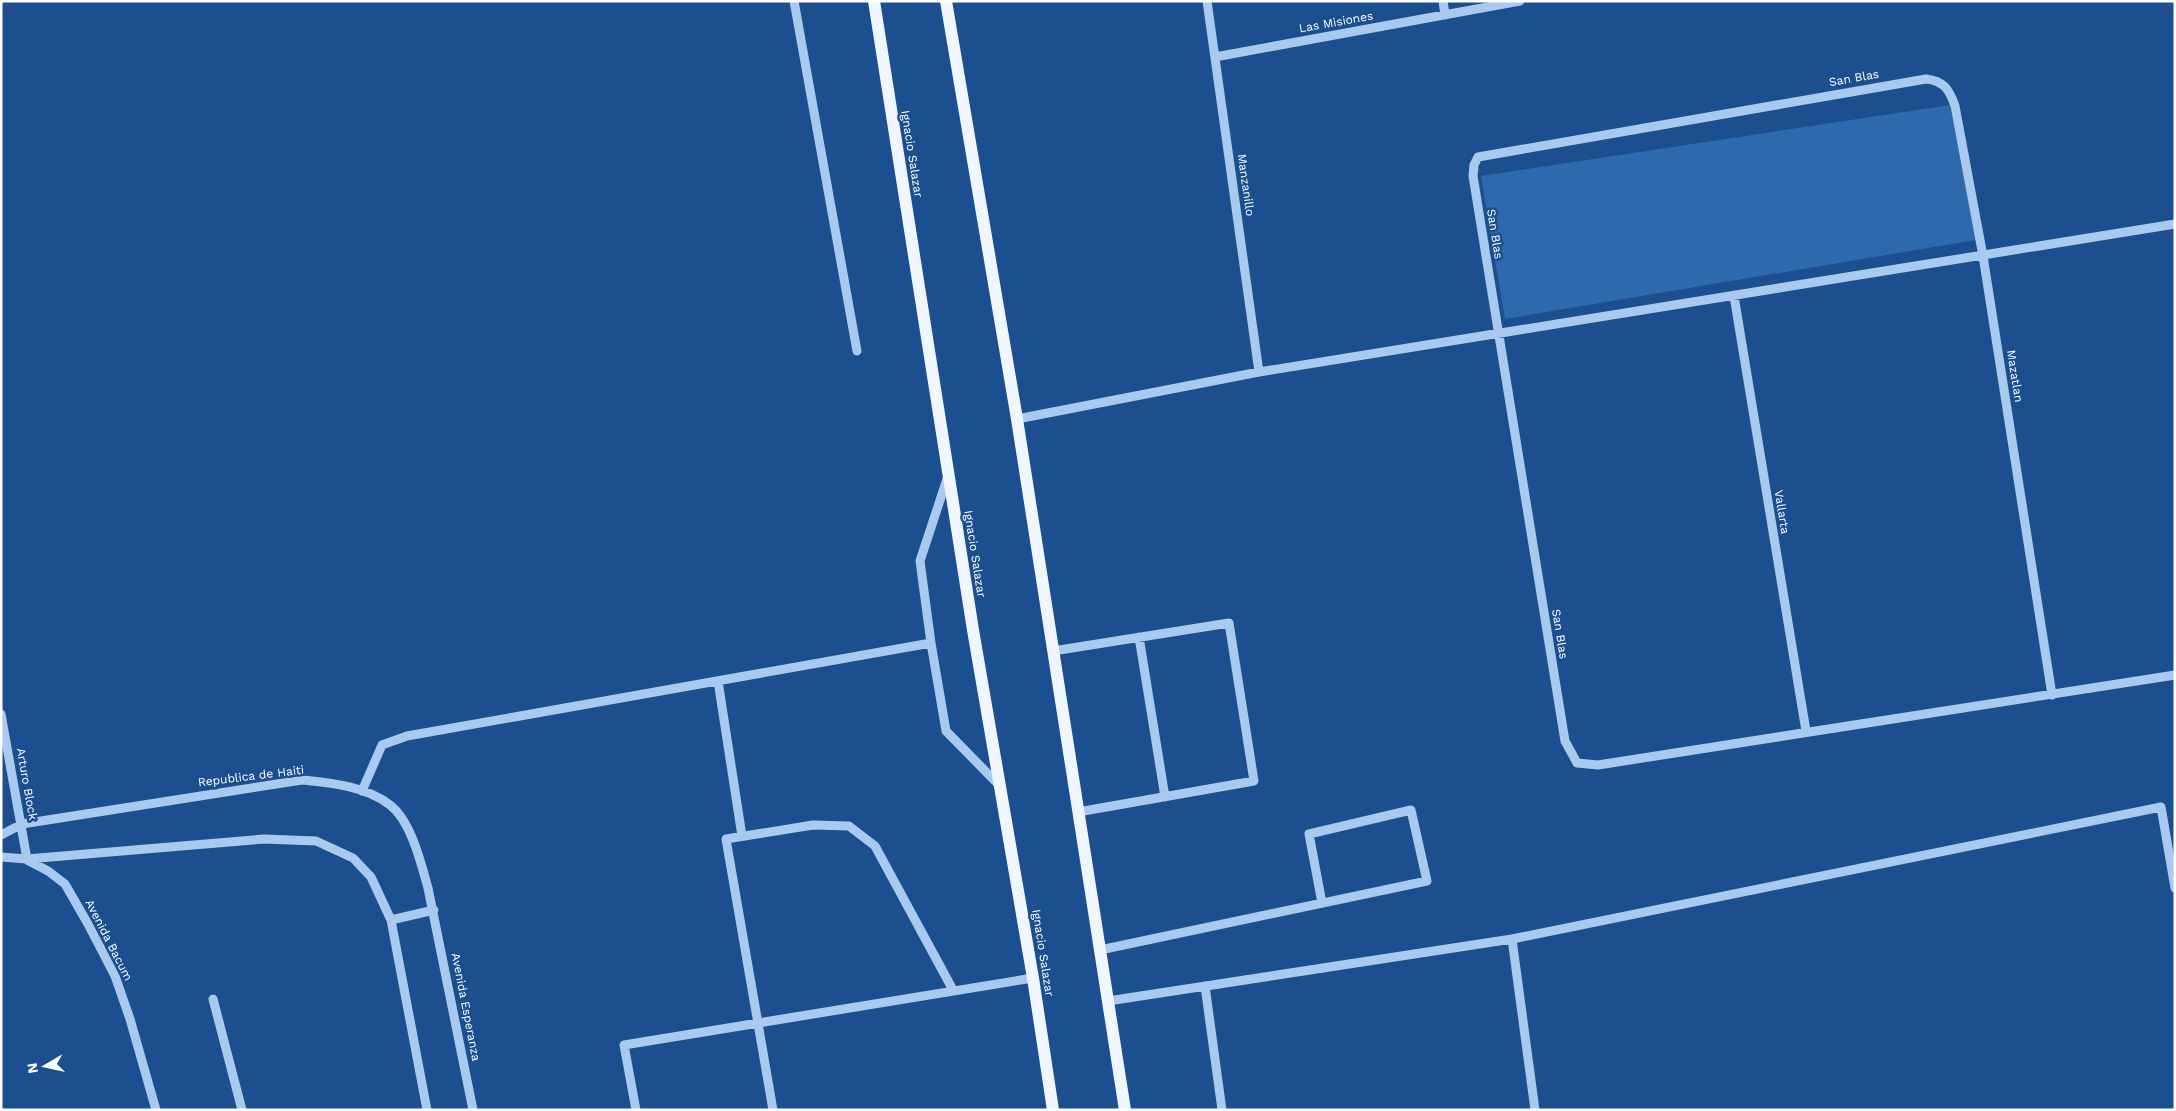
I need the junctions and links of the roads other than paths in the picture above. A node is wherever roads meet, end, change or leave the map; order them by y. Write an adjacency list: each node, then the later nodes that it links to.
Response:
1 (794, 1): 14 (street)
2 (874, 1): 17 (main road, Ignacio Salazar)
3 (946, 1): 16 (main road)
4 (1207, 1): 8 (street, Manzanillo)
5 (1443, 1): 7 (street)
6 (1520, 1): 7 (street, Las Misiones)
7 (1446, 15): 8 (street, Las Misiones)
8 (1216, 57): 15 (street, Manzanillo)
9 (1926, 78): 11 (street, Mazatlan); 13 (street, San Blas)
10 (2175, 224): 11 (street)
11 (1983, 256): 12 (street); 23 (street, Mazatlan)
12 (1734, 296): 13 (street); 25 (street, Vallarta)
13 (1499, 334): 15 (street); 25 (street, San Blas)
14 (857, 351)
15 (1259, 372): 16 (street)
16 (1016, 419): 20 (main road)
17 (948, 473): 19 (street); 26 (main road, Ignacio Salazar)
18 (1140, 637): 20 (street); 28 (street); 28 (street)
19 (931, 643): 22 (street); 26 (street)
20 (1053, 651): 29 (main road)
21 (2175, 675): 23 (street)
22 (718, 681): 27 (street); 32 (street)
23 (2052, 695): 25 (street)
24 (1, 714): 30 (street, Arturo Block)
25 (1806, 732)
26 (1000, 786): 41 (main road, Ignacio Salazar)
27 (362, 791): 30 (street, Republica de Haiti); 37 (street, Republica de Haiti)
28 (1165, 796): 29 (street)
29 (1078, 812): 40 (main road)
30 (22, 824): 31 (street, Republica de Haiti); 34 (street, Arturo Block)
31 (1, 835)
32 (742, 836): 43 (street); 46 (street)
33 (1, 857): 34 (street)
34 (26, 860): 38 (street); 47 (street, Avenida Bacum)
35 (2175, 888): 39 (street)
36 (1322, 903): 36 (street); 40 (street)
37 (434, 910): 38 (street); 50 (street, Avenida Esperanza)
38 (391, 920): 49 (street)
39 (1512, 939): 42 (street); 56 (street)
40 (1100, 950): 45 (main road)
41 (1034, 978): 43 (street); 53 (main road, Ignacio Salazar)
42 (1205, 986): 45 (street); 55 (street)
43 (953, 990): 46 (street)
44 (213, 999): 48 (street)
45 (1108, 1001): 54 (main road)
46 (758, 1024): 51 (street); 52 (street)
47 (156, 1110)
48 (242, 1110)
49 (428, 1110)
50 (473, 1110)
51 (636, 1110)
52 (773, 1110)
53 (1053, 1110)
54 (1125, 1110)
55 (1222, 1110)
56 (1535, 1110)

